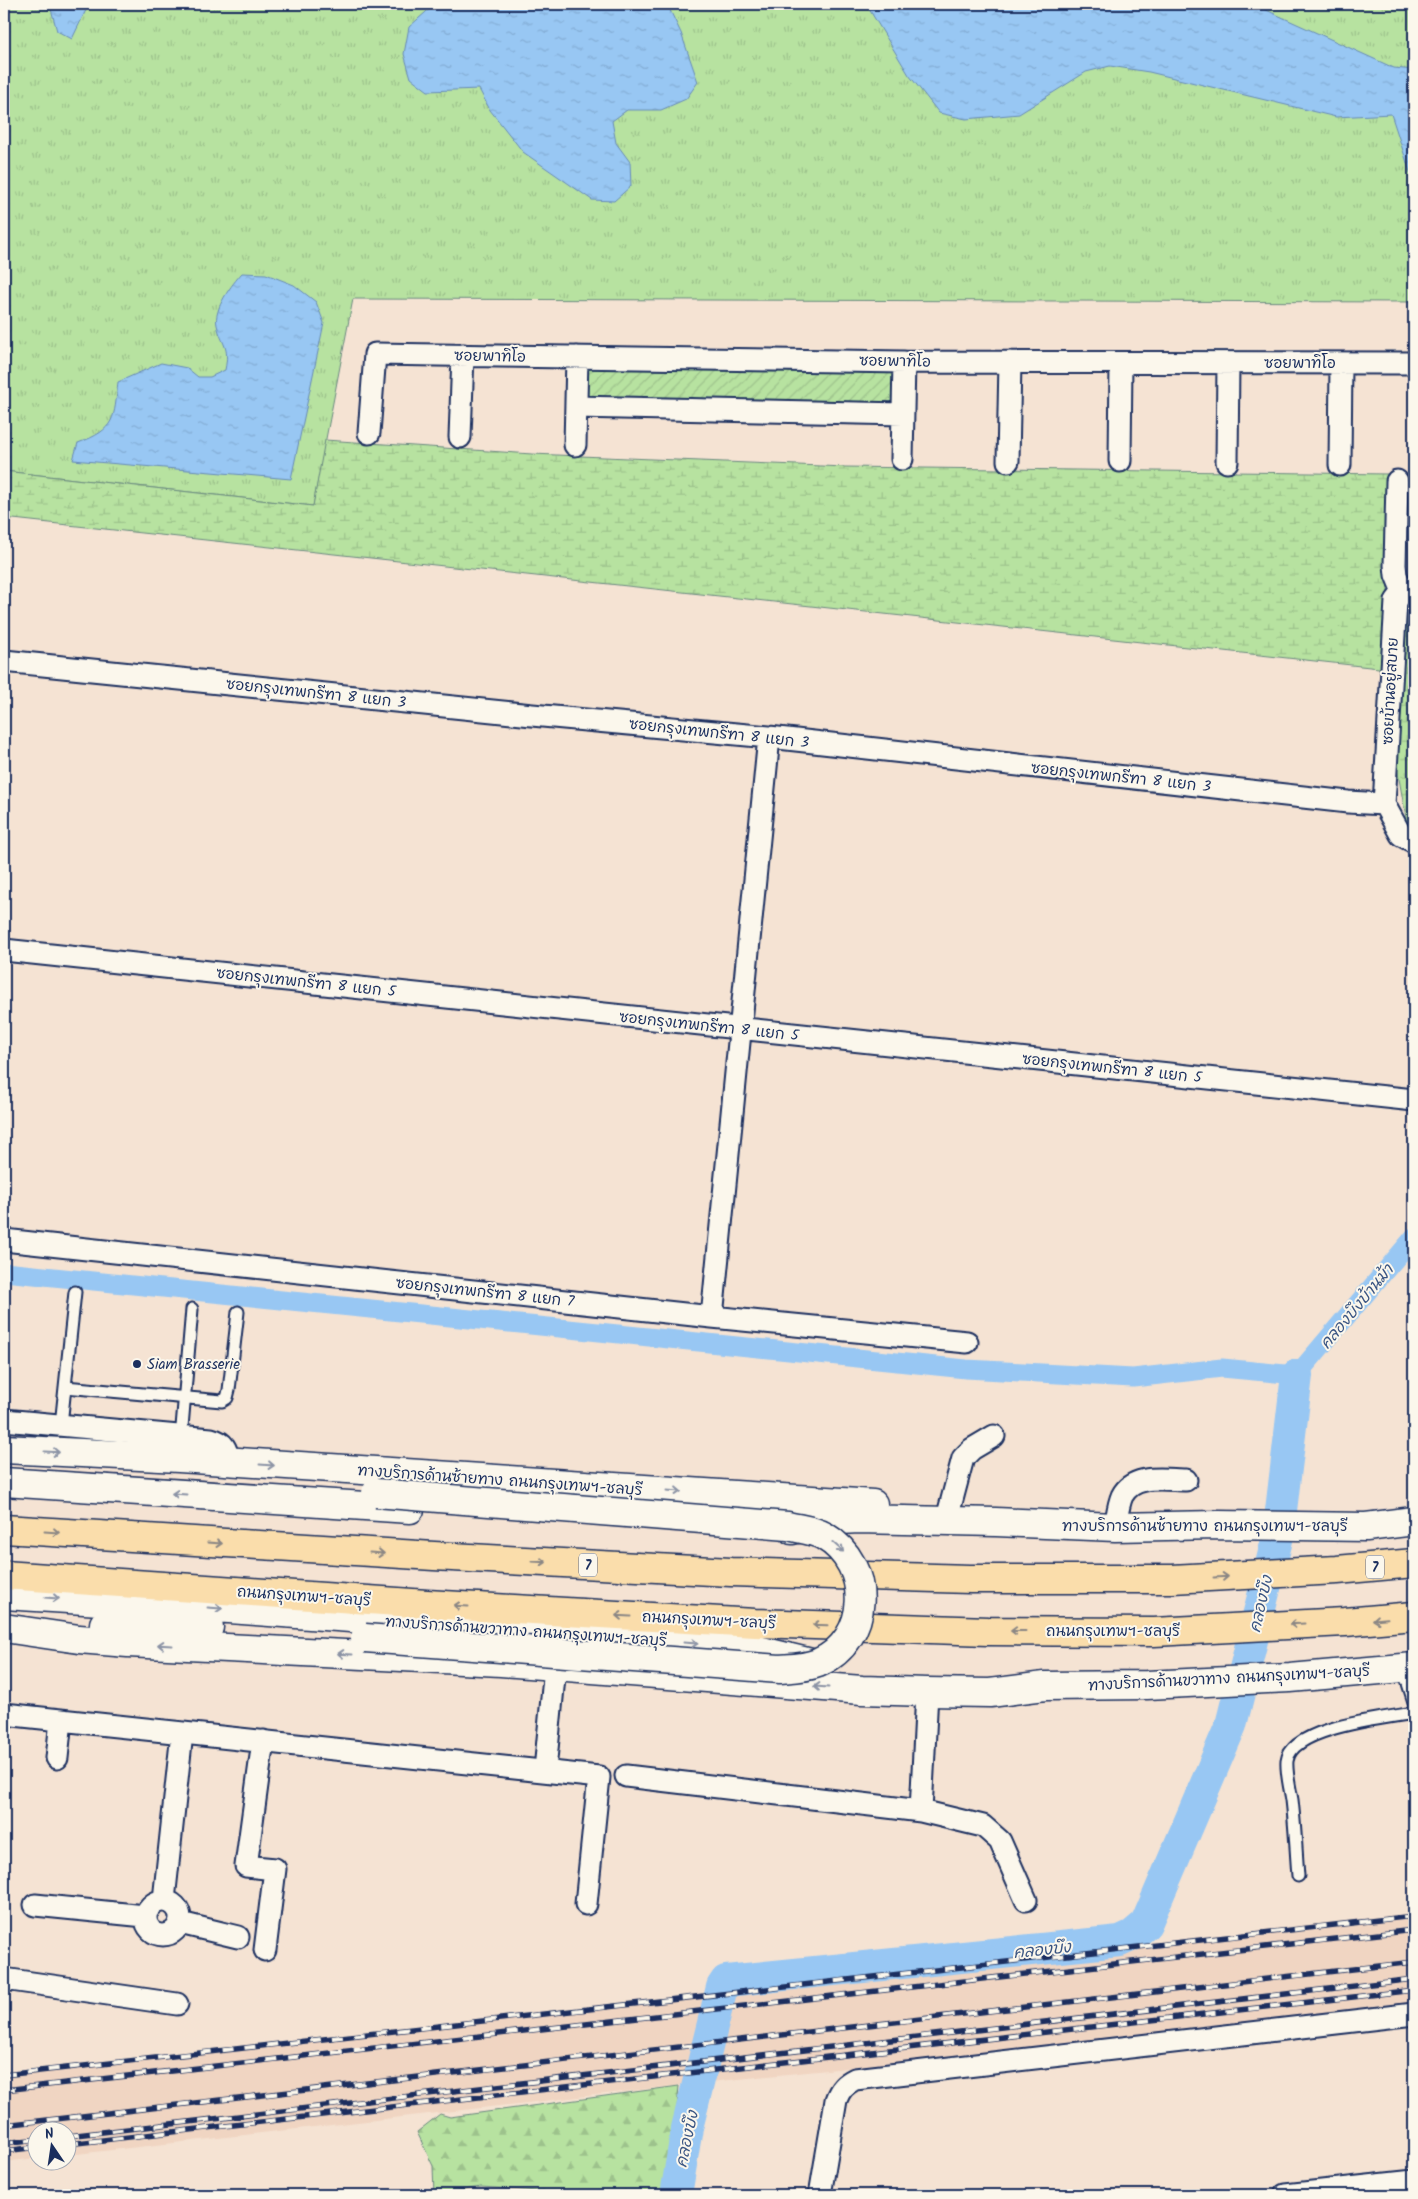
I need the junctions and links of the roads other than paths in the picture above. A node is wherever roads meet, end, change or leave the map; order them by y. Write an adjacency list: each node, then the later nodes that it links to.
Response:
1 (463, 355): 2 (street, ซอยพาทิโอ); 11 (street, ซอยพาทิโอ); 12 (street)
2 (576, 357): 3 (street, ซอยพาทิโอ); 9 (street)
3 (904, 362): 4 (street, ซอยพาทิโอ); 10 (street)
4 (1010, 362): 5 (street, ซอยพาทิโอ); 15 (street)
5 (1121, 363): 6 (street, ซอยพาทิโอ); 16 (street)
6 (1228, 363): 7 (street, ซอยพาทิโอ); 17 (street)
7 (1341, 363): 8 (street, ซอยพาทิโอ); 18 (street)
8 (1414, 363)
9 (576, 407): 10 (street); 13 (street)
10 (903, 414): 14 (street)
11 (369, 433)
12 (460, 437)
13 (575, 445)
14 (902, 459)
15 (1008, 461)
16 (1120, 461)
17 (1227, 462)
18 (1340, 465)
19 (1397, 481): 20 (street)
20 (1408, 590): 23 (street, ซอยบ้านอยู่สบาย)
21 (4, 661): 22 (street, ซอยกรุงเทพกรีฑา 8 แยก 3)
22 (769, 737): 23 (street, ซอยกรุงเทพกรีฑา 8 แยก 3); 26 (street)
23 (1384, 804): 24 (street)
24 (1414, 842)
25 (4, 950): 26 (street, ซอยกรุงเทพกรีฑา 8 แยก 5)
26 (740, 1030): 27 (street, ซอยกรุงเทพกรีฑา 8 แยก 5); 32 (street)
27 (1414, 1100)
28 (4, 1240): 32 (street, ซอยกรุงเทพกรีฑา 8 แยก 7)
29 (75, 1292): 34 (lane)
30 (192, 1309): 35 (lane)
31 (238, 1312): 35 (lane)
32 (712, 1317): 33 (street, ซอยกรุงเทพกรีฑา 8 แยก 7)
33 (967, 1342)
34 (65, 1387): 35 (lane); 37 (lane)
35 (186, 1399): 39 (lane)
36 (4, 1420): 37 (street)
37 (61, 1425): 39 (street)
38 (994, 1436): 44 (street)
39 (181, 1447): 41 (main road, ทางบริการด้านซ้ายทาง ถนนกรุงเทพฯ-ชลบุรี); 44 (main road, ทางบริการด้านซ้ายทาง ถนนกรุงเทพฯ-ชลบุรี, one-way to 44)
40 (4, 1450): 41 (main road, ทางบริการด้านซ้ายทาง ถนนกรุงเทพฯ-ชลบุรี, one-way to 41)
41 (82, 1454): 53 (main road, one-way to 53, bridge)
42 (1186, 1480): 47 (street)
43 (4, 1482): 46 (main road, ทางบริการด้านซ้ายทาง ถนนกรุงเทพฯ-ชลบุรี, one-way to 43)
44 (950, 1511): 46 (main road, ทางบริการด้านซ้ายทาง ถนนกรุงเทพฯ-ชลบุรี)
45 (1414, 1521): 47 (main road, ทางบริการด้านซ้ายทาง ถนนกรุงเทพฯ-ชลบุรี)
46 (996, 1522): 47 (main road, ทางบริการด้านซ้ายทาง ถนนกรุงเทพฯ-ชลบุรี)
47 (1115, 1527)
48 (4, 1530): 49 (highway, 7, one-way to 49)
49 (1414, 1563)
50 (4, 1575): 52 (highway, ถนนกรุงเทพฯ-ชลบุรี, one-way to 50)
51 (4, 1595): 56 (main road, ทางบริการด้านขวาทาง ถนนกรุงเทพฯ-ชลบุรี, one-way to 56)
52 (1414, 1616)
53 (4, 1627): 54 (main road, ทางบริการด้านขวาทาง ถนนกรุงเทพฯ-ชลบุรี, one-way to 53)
54 (555, 1667): 57 (main road, ทางบริการด้านขวาทาง ถนนกรุงเทพฯ-ชลบุรี, one-way to 54); 65 (street)
55 (1409, 1668): 56 (main road, ทางบริการด้านขวาทาง ถนนกรุงเทพฯ-ชลบุรี); 58 (lane)
56 (1044, 1686): 57 (main road, ทางบริการด้านขวาทาง ถนนกรุงเทพฯ-ชลบุรี)
57 (927, 1692): 67 (street)
58 (1414, 1702)
59 (1414, 1713): 68 (lane)
60 (4, 1714): 61 (street)
61 (61, 1720): 62 (street); 64 (street)
62 (182, 1733): 63 (street); 69 (street)
63 (263, 1741): 65 (street); 76 (street)
64 (57, 1758)
65 (545, 1770): 71 (street)
66 (626, 1776): 67 (street)
67 (921, 1811): 70 (street)
68 (1298, 1876)
69 (164, 1900): 73 (street); 74 (street)
70 (1026, 1900)
71 (586, 1904)
72 (35, 1905): 73 (street)
73 (145, 1916): 74 (street)
74 (180, 1923): 75 (street)
75 (238, 1937)
76 (265, 1950)
77 (4, 1979): 78 (street)
78 (177, 2004)
79 (1414, 2014): 81 (street)
80 (1414, 2181): 82 (street)
81 (820, 2195)
82 (1285, 2195)

